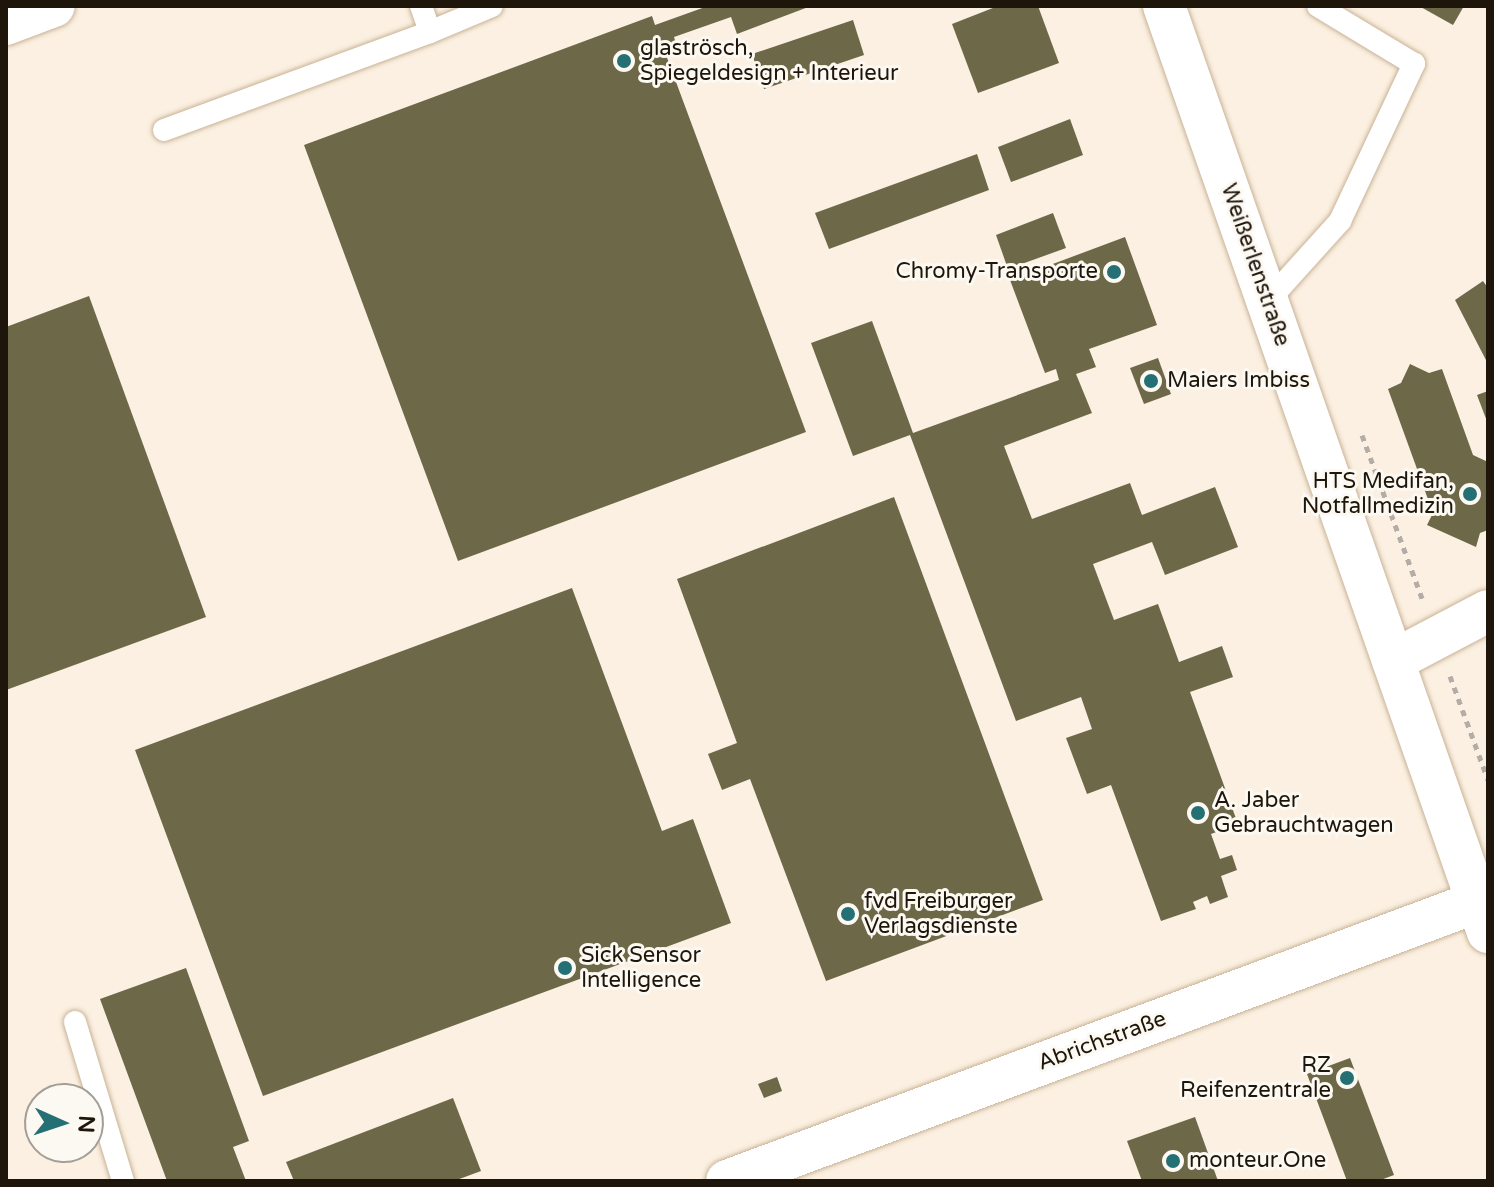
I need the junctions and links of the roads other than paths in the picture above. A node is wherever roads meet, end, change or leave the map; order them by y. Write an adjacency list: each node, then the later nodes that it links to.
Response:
1 (54, 6): 6 (street)
2 (421, 6): 7 (lane)
3 (492, 6): 7 (lane)
4 (1164, 6): 9 (street, Weißerlenstraße)
5 (1318, 6): 9 (lane)
6 (6, 24)
7 (430, 32): 8 (lane)
8 (164, 130)
9 (1268, 301): 11 (street, Weißerlenstraße)
10 (1488, 611): 11 (street)
11 (1393, 661): 12 (street, Weißerlenstraße)
12 (1482, 917): 15 (street, Abrichstraße)
13 (75, 1022): 14 (lane)
14 (123, 1181)
15 (727, 1181)

